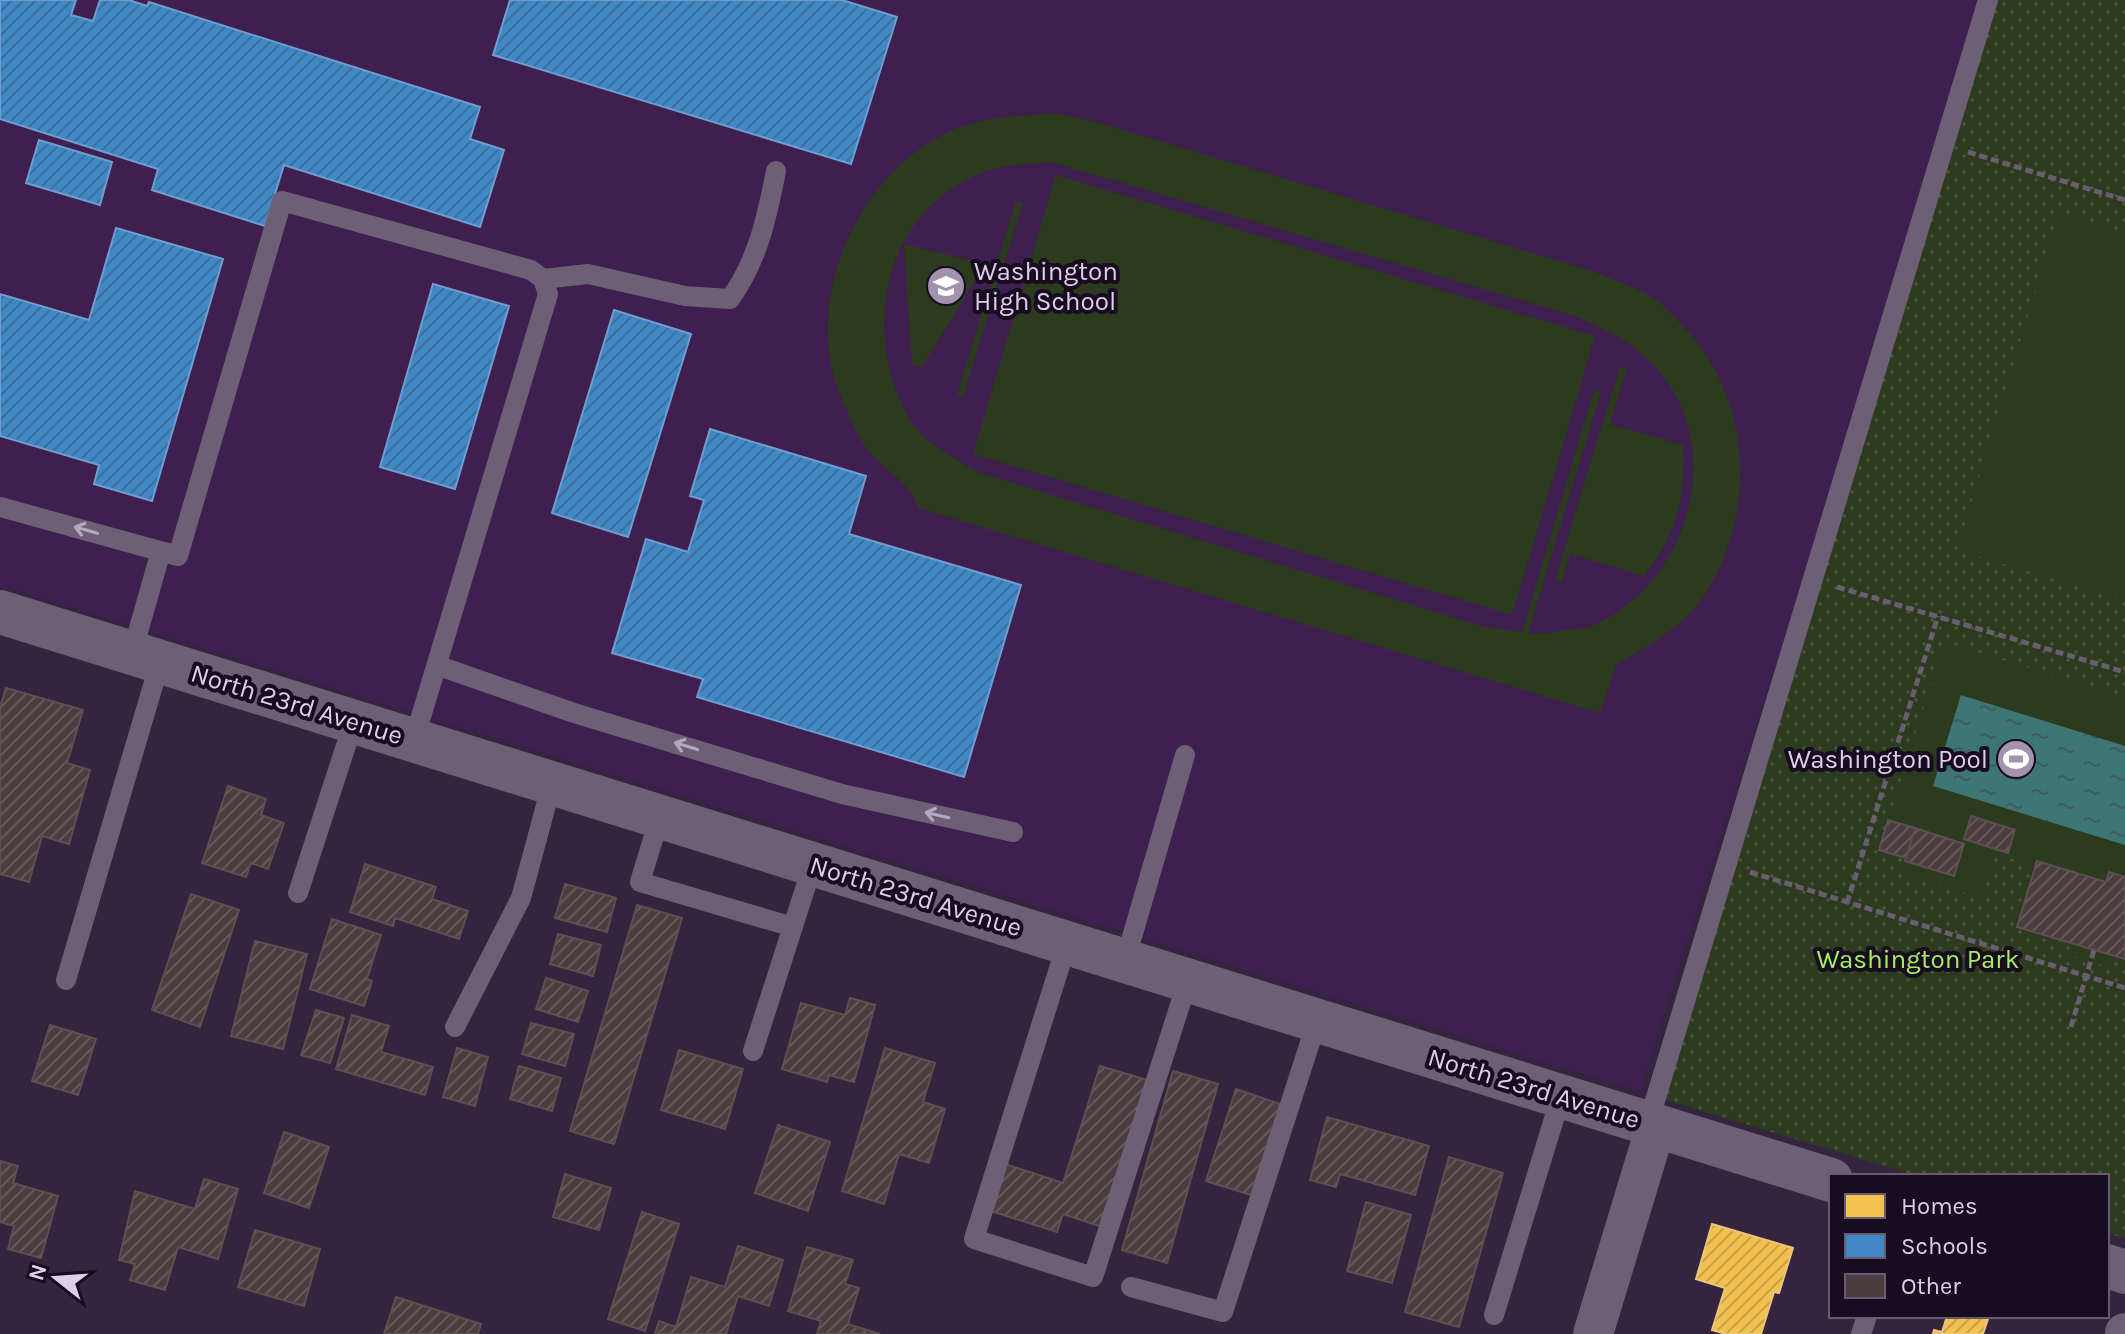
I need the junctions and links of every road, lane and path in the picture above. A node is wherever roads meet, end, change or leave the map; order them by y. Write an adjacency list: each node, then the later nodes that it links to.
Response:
1 (1988, 0): 2 (lane)
2 (1944, 145): 4 (path); 8 (lane)
3 (776, 171): 5 (lane)
4 (2125, 200)
5 (543, 279): 7 (lane); 12 (lane)
6 (0, 507): 7 (lane, one-way to 6)
7 (161, 551): 11 (lane)
8 (1813, 580): 10 (path); 21 (lane)
9 (0, 612): 11 (street, North 23rd Avenue)
10 (1938, 616): 13 (path); 23 (path)
11 (146, 657): 14 (street, North 23rd Avenue); 29 (lane)
12 (439, 666): 15 (lane); 19 (lane, one-way to 12)
13 (2125, 672)
14 (354, 721): 15 (street, North 23rd Avenue); 22 (lane)
15 (414, 740): 17 (street, North 23rd Avenue)
16 (1185, 755): 27 (lane)
17 (552, 783): 18 (street, North 23rd Avenue); 33 (lane)
18 (660, 816): 20 (street, North 23rd Avenue); 24 (lane)
19 (1013, 832)
20 (813, 864): 24 (lane); 25 (street, North 23rd Avenue)
21 (1726, 865): 23 (path); 37 (lane)
22 (298, 893)
23 (1847, 903): 28 (path)
24 (793, 927): 35 (lane)
25 (1067, 943): 27 (street, North 23rd Avenue); 30 (lane)
26 (2094, 950): 28 (path)
27 (1125, 961): 30 (street, North 23rd Avenue)
28 (2086, 977): 31 (path); 34 (path)
29 (66, 980)
30 (1188, 980): 32 (street, North 23rd Avenue)
31 (2125, 988)
32 (1317, 1021): 36 (street, North 23rd Avenue); 39 (lane)
33 (455, 1027)
34 (2071, 1027)
35 (753, 1051)
36 (1561, 1096): 37 (street, North 23rd Avenue); 40 (lane)
37 (1652, 1125): 38 (street, North 23rd Avenue); 41 (street)
38 (1829, 1179)
39 (1131, 1287)
40 (1494, 1315)
41 (1593, 1334)

